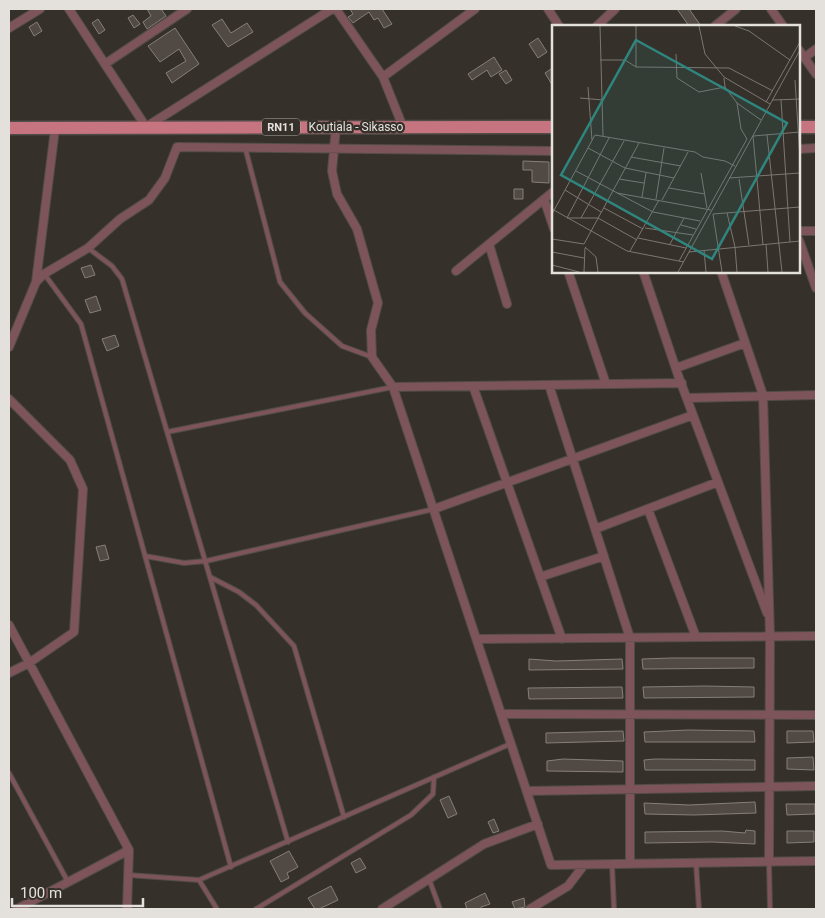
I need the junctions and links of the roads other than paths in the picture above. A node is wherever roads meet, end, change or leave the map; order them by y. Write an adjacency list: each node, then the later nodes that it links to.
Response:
1 (40, 9): 15 (street)
2 (69, 9): 19 (street)
3 (188, 9): 19 (street)
4 (332, 9): 23 (street)
5 (336, 9): 21 (street)
6 (475, 9): 21 (street)
7 (548, 9): 11 (street)
8 (615, 9): 12 (street)
9 (736, 9): 13 (street)
10 (771, 9): 14 (street)
11 (558, 25)
12 (597, 25)
13 (716, 25)
14 (782, 25)
15 (9, 28)
16 (816, 49): 18 (street)
17 (800, 52): 18 (street)
18 (804, 58): 20 (street)
19 (105, 64): 23 (street)
20 (816, 74)
21 (383, 77): 24 (street)
22 (336, 126): 23 (main road, Koutiala - Sikasso / RN11); 24 (main road, Koutiala - Sikasso / RN11); 31 (street)
23 (146, 127): 29 (main road, Koutiala - Sikasso / RN11)
24 (403, 127): 25 (main road, Koutiala - Sikasso / RN11)
25 (552, 127)
26 (800, 127): 27 (main road)
27 (816, 127)
28 (9, 128): 29 (main road, Koutiala - Sikasso / RN11)
29 (56, 129): 48 (street)
30 (245, 147): 31 (street); 42 (street); 53 (lane)
31 (333, 148): 34 (street); 53 (street)
32 (816, 148): 33 (street)
33 (800, 149)
34 (552, 151)
35 (552, 193): 36 (street)
36 (544, 200): 37 (street); 41 (street)
37 (552, 223)
38 (800, 231): 39 (street)
39 (816, 231)
40 (800, 243): 49 (street)
41 (489, 244): 43 (street); 50 (street)
42 (88, 248): 47 (street); 65 (lane)
43 (456, 271)
44 (568, 272): 56 (street)
45 (643, 272): 54 (street)
46 (722, 272): 51 (street)
47 (44, 274): 48 (street); 72 (lane)
48 (36, 282): 52 (street)
49 (816, 288)
50 (507, 304)
51 (745, 343): 54 (street); 61 (street)
52 (9, 347)
53 (372, 357): 59 (street)
54 (676, 368): 55 (street)
55 (682, 383): 56 (street); 62 (street)
56 (606, 384): 57 (street)
57 (549, 385): 58 (street); 66 (street)
58 (473, 386): 59 (street); 68 (street)
59 (393, 387): 65 (lane); 69 (street)
60 (816, 395): 61 (street)
61 (763, 396): 62 (street); 77 (street)
62 (687, 398): 64 (street)
63 (9, 399): 85 (street)
64 (693, 415): 66 (street); 67 (street)
65 (168, 432): 74 (lane)
66 (573, 459): 68 (street); 71 (street)
67 (718, 482): 70 (street); 77 (street)
68 (507, 483): 69 (street); 76 (street)
69 (434, 509): 74 (lane); 84 (street)
70 (648, 509): 71 (street); 81 (street)
71 (595, 529): 73 (street)
72 (145, 556): 74 (lane); 108 (lane)
73 (604, 556): 76 (street); 83 (street)
74 (206, 561): 75 (lane)
75 (210, 576): 98 (lane); 100 (lane)
76 (540, 577): 82 (street)
77 (770, 620): 79 (street)
78 (9, 625): 85 (street)
79 (770, 636): 80 (street); 81 (street); 89 (street)
80 (816, 636)
81 (696, 637): 83 (street)
82 (562, 638): 83 (street); 84 (street)
83 (630, 638): 88 (street)
84 (478, 639): 87 (street)
85 (29, 663): 86 (street); 101 (street)
86 (9, 673)
87 (502, 714): 88 (street); 91 (street)
88 (630, 714): 89 (street); 96 (street)
89 (770, 714): 90 (street); 95 (street)
90 (816, 715)
91 (512, 744): 93 (lane); 97 (street)
92 (9, 773): 112 (lane)
93 (434, 778): 98 (lane); 116 (lane)
94 (816, 786): 95 (street)
95 (769, 787): 96 (street); 103 (street)
96 (630, 789): 97 (street); 106 (street)
97 (528, 791): 99 (street)
98 (344, 817): 100 (lane)
99 (538, 824): 107 (street); 110 (street)
100 (288, 842): 108 (lane)
101 (129, 850): 109 (street); 112 (street)
102 (816, 861): 103 (street)
103 (768, 862): 104 (street); 122 (lane)
104 (696, 863): 106 (street); 121 (lane)
105 (612, 864): 106 (street); 107 (street); 120 (lane)
106 (630, 864)
107 (584, 865): 119 (street)
108 (231, 868): 111 (lane)
109 (128, 874): 111 (lane); 114 (street)
110 (429, 879): 117 (street); 118 (lane)
111 (199, 880): 115 (lane)
112 (68, 882): 113 (street)
113 (18, 909)
114 (127, 909)
115 (217, 909)
116 (256, 909)
117 (382, 909)
118 (440, 909)
119 (530, 909)
120 (614, 909)
121 (698, 909)
122 (770, 909)

